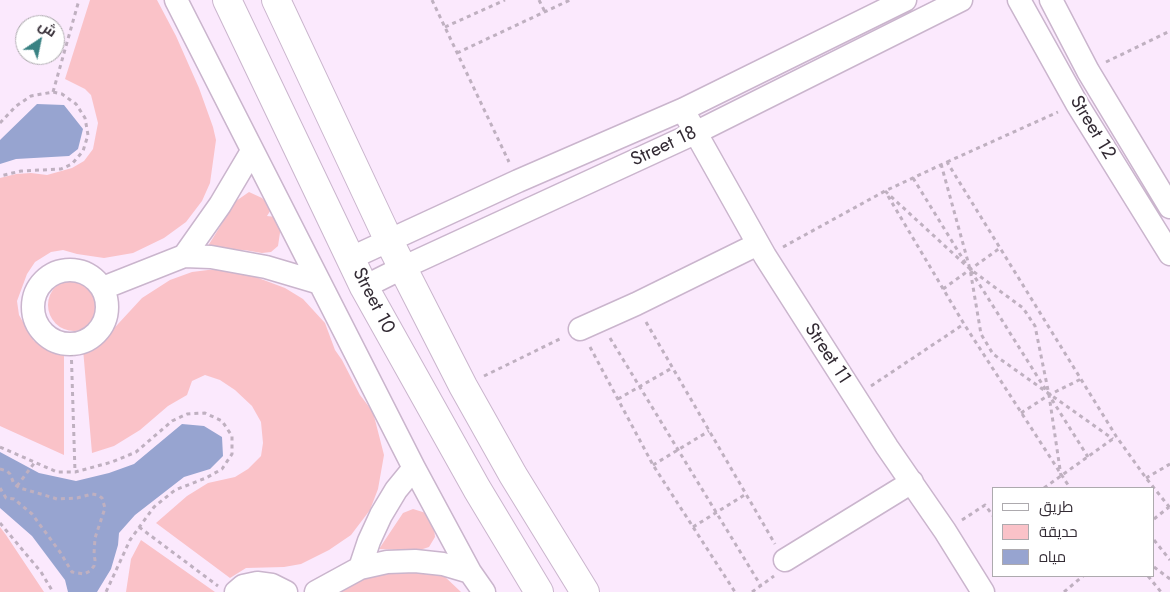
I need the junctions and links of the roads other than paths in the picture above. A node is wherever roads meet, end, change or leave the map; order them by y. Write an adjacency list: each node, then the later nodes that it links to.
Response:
1 (176, 0): 10 (street)
2 (227, 0): 17 (street, Street 10)
3 (276, 0): 13 (street)
4 (905, 0): 8 (street, Street 18)
5 (961, 0): 9 (street, Street 18)
6 (1019, 0): 15 (street, Street 12)
7 (1051, 0): 11 (street, Street 12)
8 (684, 109): 9 (street, Street 11); 13 (street, Street 18)
9 (695, 132): 14 (street, Street 11); 18 (street, Street 18)
10 (252, 151): 16 (street); 19 (street)
11 (1159, 174): 12 (street, Street 12)
12 (1170, 207)
13 (389, 241): 17 (street, Street 18); 18 (street)
14 (761, 250): 22 (street); 24 (street, Street 11)
15 (1170, 254)
16 (184, 256): 19 (street); 21 (street)
17 (351, 258): 20 (street, Street 10)
18 (402, 268): 20 (street, Street 18); 34 (street)
19 (320, 283): 23 (street)
20 (364, 287): 33 (street, Street 10)
21 (103, 288): 21 (street)
22 (590, 325)
23 (414, 468): 26 (street); 27 (street)
24 (912, 482): 25 (street); 29 (street, Street 11)
25 (785, 560)
26 (360, 568): 27 (street); 31 (street)
27 (470, 572): 32 (street)
28 (227, 589): 30 (street)
29 (980, 591)
30 (286, 592)
31 (316, 592)
32 (484, 592)
33 (539, 592)
34 (585, 592)

